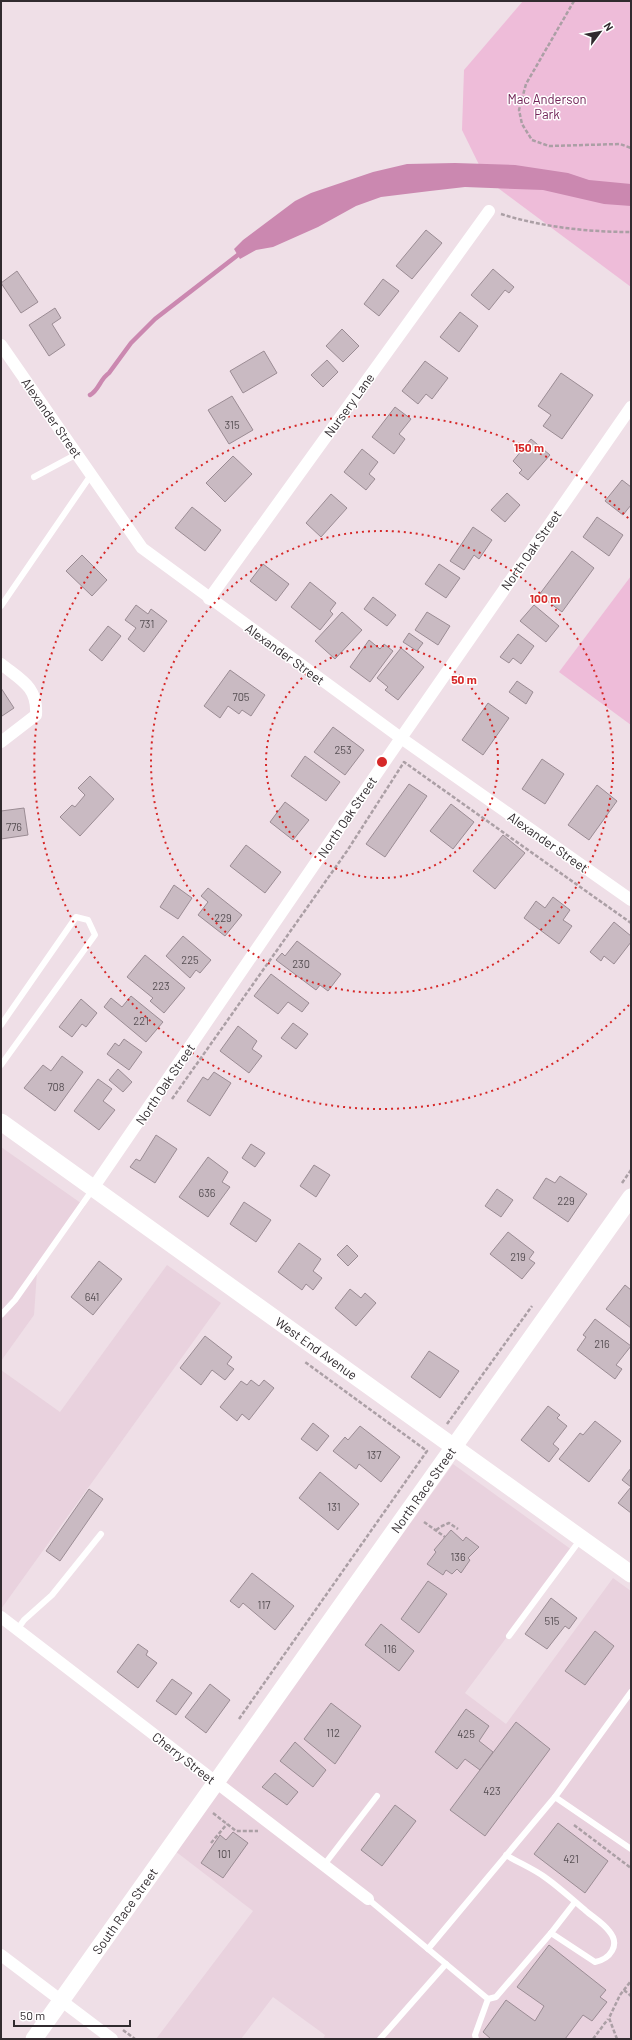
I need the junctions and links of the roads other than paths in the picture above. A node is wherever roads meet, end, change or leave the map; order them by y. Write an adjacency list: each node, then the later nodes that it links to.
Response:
1 (489, 211): 7 (street, Nursery Lane)
2 (1, 345): 4 (street, Alexander Street)
3 (631, 407): 10 (street, North Oak Street)
4 (76, 454): 5 (street, Alexander Street); 6 (lane)
5 (91, 475): 7 (street, Alexander Street); 8 (lane)
6 (34, 477)
7 (209, 599): 10 (street, Alexander Street)
8 (1, 606)
9 (1, 664): 11 (street)
10 (400, 738): 12 (street, Alexander Street); 16 (street, North Oak Street)
11 (1, 742)
12 (631, 900)
13 (1, 1025): 14 (lane)
14 (1, 1065)
15 (1, 1122): 16 (street, West End Avenue)
16 (93, 1188): 18 (lane); 19 (street, West End Avenue)
17 (631, 1198): 19 (street, North Race Street)
18 (1, 1315)
19 (455, 1447): 21 (street, West End Avenue); 27 (street, North Race Street)
20 (101, 1534): 24 (lane)
21 (581, 1538): 22 (street, West End Avenue); 25 (lane)
22 (631, 1574)
23 (1, 1617): 24 (street, Cherry Street)
24 (18, 1630): 27 (street, Cherry Street)
25 (509, 1636)
26 (631, 1692): 29 (lane)
27 (217, 1783): 32 (street, Cherry Street); 40 (street, South Race Street)
28 (377, 1796): 32 (lane)
29 (555, 1797): 30 (lane); 31 (lane)
30 (631, 1849)
31 (506, 1855): 34 (lane); 36 (lane)
32 (324, 1865): 33 (street, Cherry Street)
33 (368, 1899): 36 (lane)
34 (575, 1902): 35 (lane); 35 (lane)
35 (551, 1933): 39 (lane)
36 (428, 1949): 38 (lane)
37 (1, 1955): 40 (street)
38 (446, 1964): 39 (lane); 43 (lane)
39 (488, 1999): 44 (lane)
40 (62, 2000): 41 (street, South Race Street); 42 (street)
41 (34, 2039)
42 (112, 2039)
43 (380, 2039)
44 (476, 2039)

